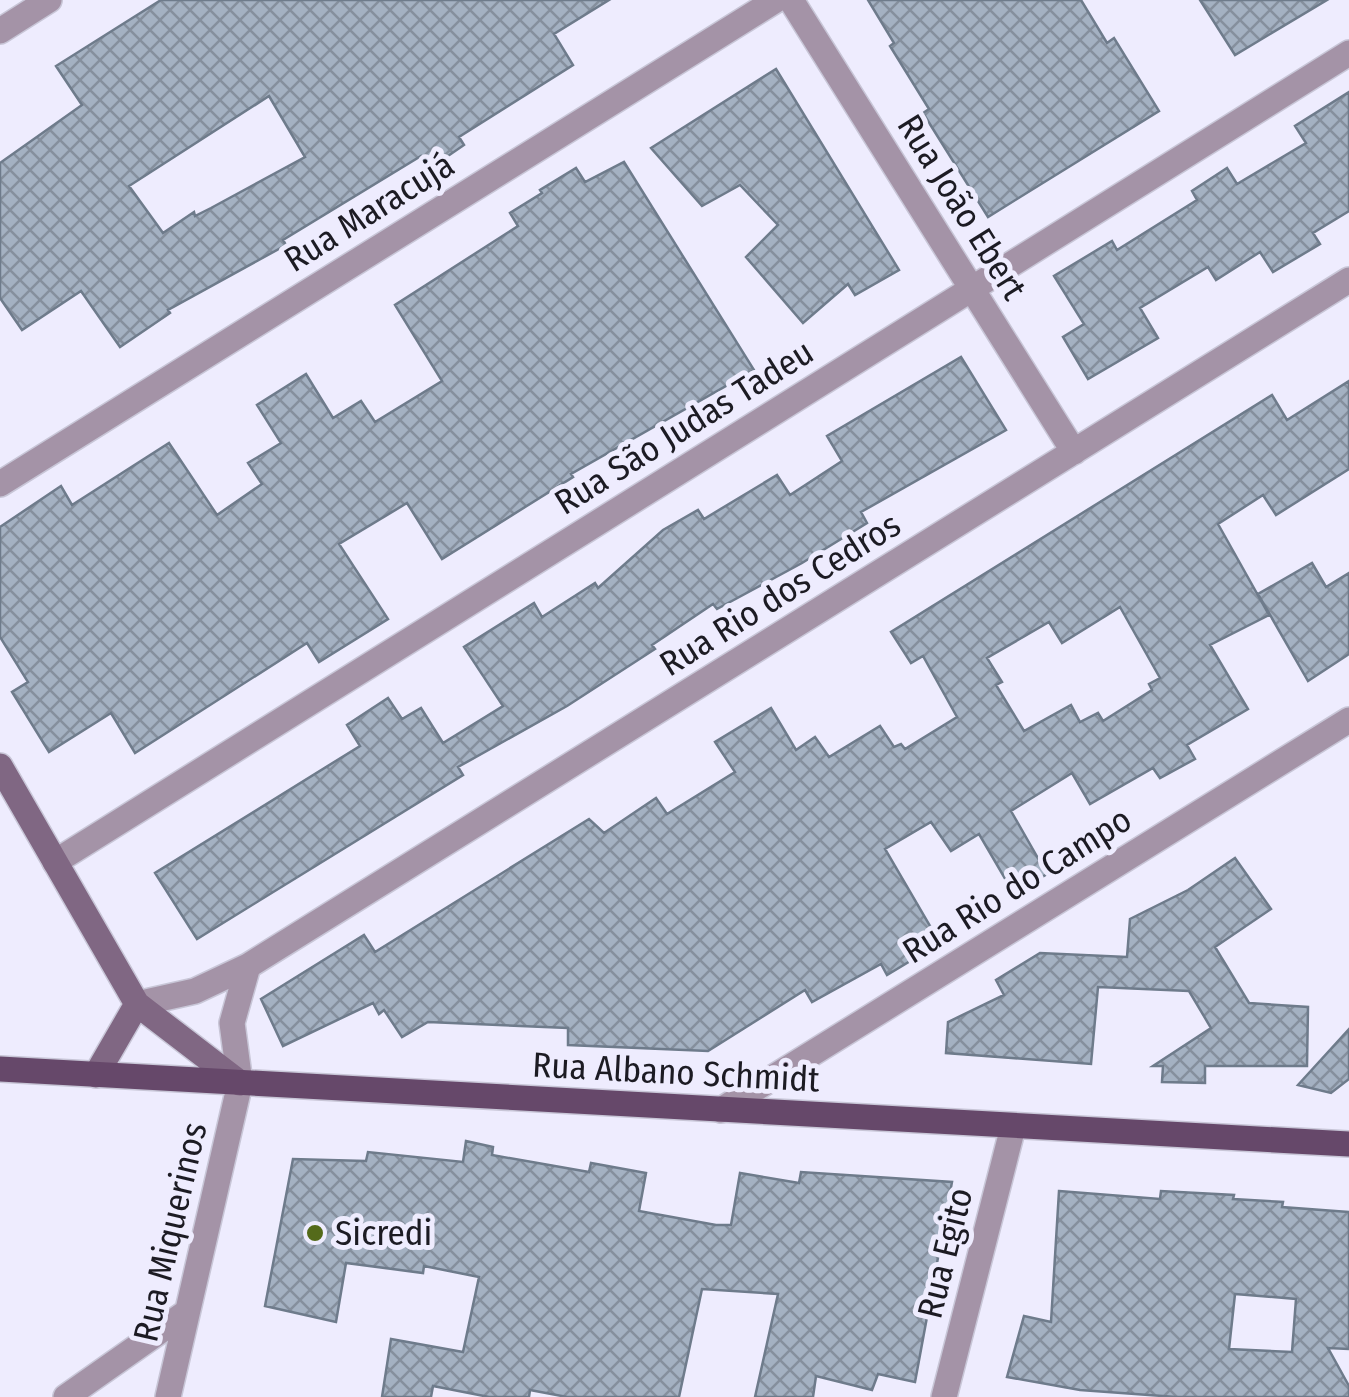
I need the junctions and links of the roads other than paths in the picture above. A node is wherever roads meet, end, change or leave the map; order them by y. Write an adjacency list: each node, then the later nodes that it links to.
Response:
1 (49, 0): 4 (street)
2 (776, 0): 9 (street, Rua Maracujá)
3 (791, 0): 7 (street, Rua João Ebert)
4 (0, 31)
5 (1349, 53): 7 (street, Rua São Judas Tadeu)
6 (1349, 280): 8 (street, Rua Rio dos Cedros)
7 (972, 288): 8 (street, Rua João Ebert); 12 (street, Rua São Judas Tadeu)
8 (1074, 452): 13 (street, Rua Rio dos Cedros)
9 (0, 484)
10 (1349, 720): 18 (street, Rua Rio do Campo)
11 (0, 766): 12 (street)
12 (55, 862): 14 (street)
13 (248, 966): 14 (street, Rua Rio dos Cedros); 17 (street)
14 (137, 1004): 16 (street); 17 (street)
15 (0, 1070): 16 (main road, Rua Albano Schmidt)
16 (96, 1075): 17 (main road, Rua Albano Schmidt)
17 (240, 1083): 18 (main road, Rua Albano Schmidt); 21 (street, Rua Miquerinos)
18 (722, 1110): 19 (main road, Rua Albano Schmidt)
19 (1013, 1126): 20 (main road, Rua Albano Schmidt); 24 (street, Rua Egito)
20 (1349, 1144)
21 (188, 1312): 22 (street); 23 (street, Rua Miquerinos)
22 (66, 1397)
23 (168, 1397)
24 (944, 1397)

